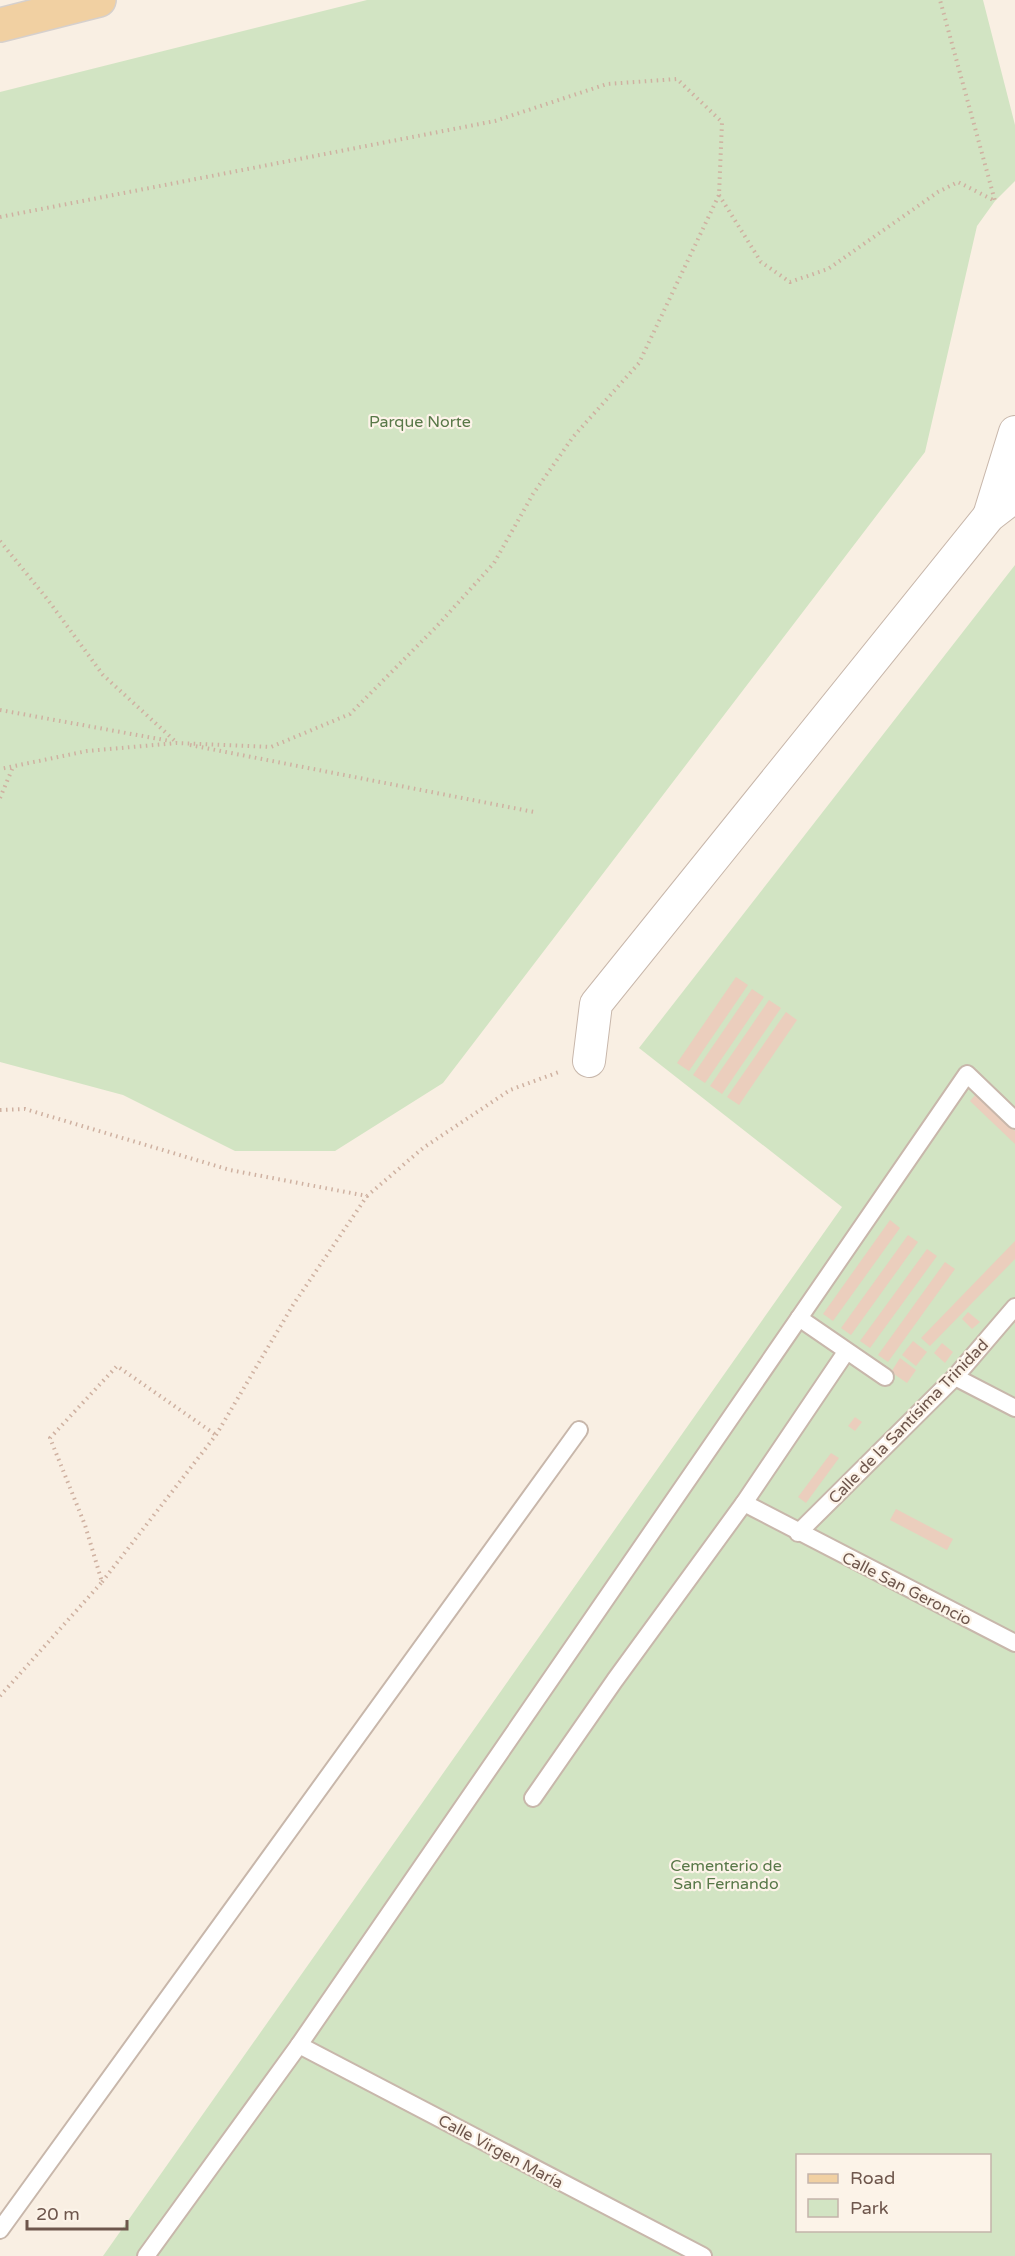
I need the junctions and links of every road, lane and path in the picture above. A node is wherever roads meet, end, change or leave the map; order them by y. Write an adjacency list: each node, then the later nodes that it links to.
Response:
1 (99, 0): 3 (main road)
2 (940, 0): 4 (path)
3 (0, 25)
4 (719, 195): 5 (path); 11 (path)
5 (0, 217)
6 (1015, 432): 8 (street)
7 (1015, 496): 8 (street)
8 (989, 516): 16 (street)
9 (0, 541): 11 (path)
10 (0, 710): 11 (path)
11 (177, 743): 12 (path); 15 (path)
12 (14, 766): 13 (path); 14 (path)
13 (0, 769)
14 (0, 798)
15 (534, 812)
16 (588, 1061): 19 (path)
17 (0, 1110): 19 (path)
18 (1015, 1120): 21 (lane)
19 (367, 1196): 27 (path)
20 (1015, 1307): 24 (lane, Calle de la Santísima Trinidad)
21 (799, 1318): 22 (lane); 34 (lane)
22 (846, 1352): 23 (lane); 28 (lane)
23 (885, 1377)
24 (955, 1377): 25 (lane); 29 (lane, Calle de la Santísima Trinidad)
25 (1015, 1408)
26 (579, 1430): 35 (lane)
27 (216, 1435): 30 (path); 30 (path)
28 (744, 1503): 29 (lane, Calle San Geroncio); 33 (lane)
29 (798, 1533): 31 (lane, Calle San Geroncio)
30 (102, 1582): 32 (path)
31 (1015, 1643)
32 (0, 1696)
33 (533, 1798)
34 (299, 2045): 36 (lane); 37 (lane, Calle Virgen María)
35 (0, 2230)
36 (146, 2256)
37 (703, 2256)

